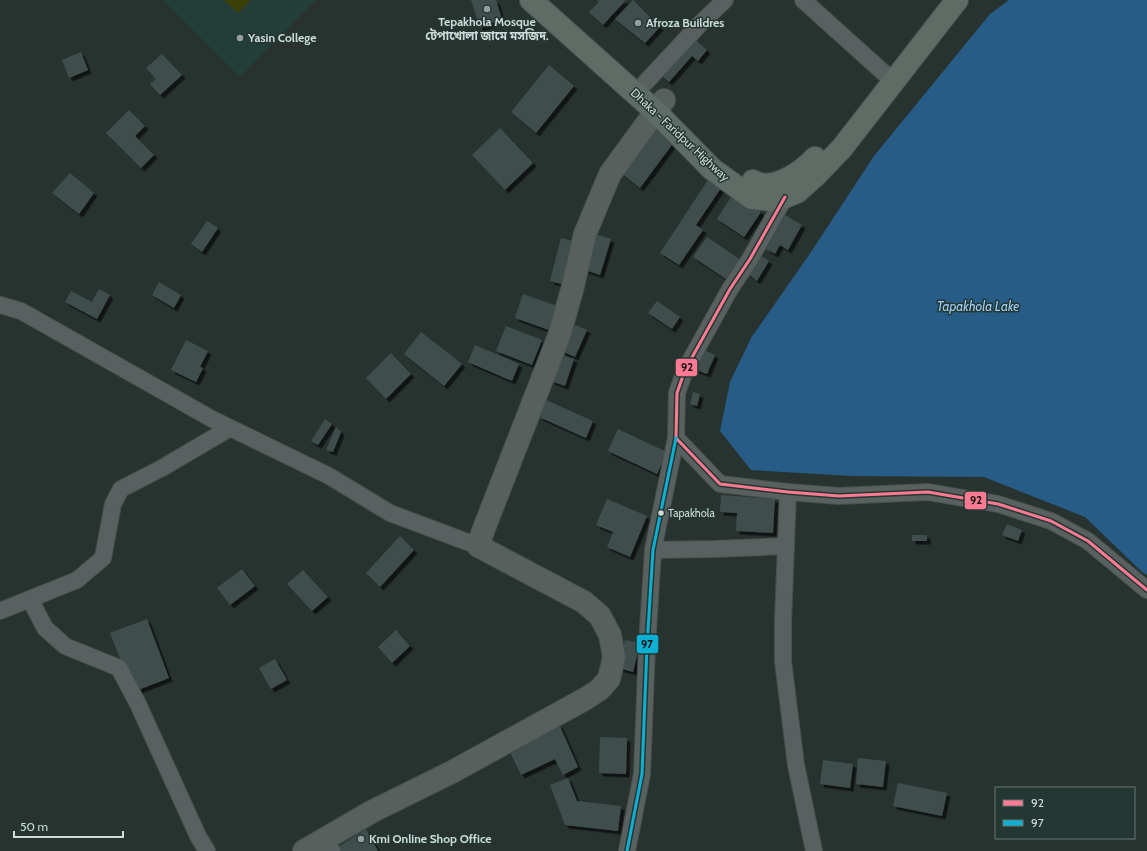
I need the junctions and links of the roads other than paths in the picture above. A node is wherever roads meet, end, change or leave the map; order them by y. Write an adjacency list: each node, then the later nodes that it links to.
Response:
1 (531, 0): 9 (highway, Dhaka - Faridpur Highway)
2 (554, 0): 8 (highway, Dhaka - Faridpur Highway)
3 (725, 0): 8 (street)
4 (803, 0): 7 (street)
5 (941, 0): 7 (highway, Dhaka - Faridpur Highway)
6 (957, 0): 10 (highway, Dhaka - Faridpur Highway)
7 (884, 73): 9 (highway, Dhaka - Faridpur Highway)
8 (645, 82): 9 (highway, Dhaka - Faridpur Highway)
9 (659, 106): 10 (highway, Dhaka - Faridpur Highway); 15 (main road)
10 (785, 197): 13 (street)
11 (0, 305): 12 (street)
12 (230, 428): 15 (street); 19 (street)
13 (676, 438): 14 (street); 17 (street)
14 (788, 492): 16 (street); 18 (street)
15 (478, 546): 21 (main road)
16 (786, 546): 17 (street); 25 (street)
17 (653, 550): 24 (street)
18 (1147, 590)
19 (30, 599): 20 (street); 22 (street)
20 (0, 611)
21 (329, 845): 23 (main road)
22 (207, 851)
23 (304, 851)
24 (627, 851)
25 (814, 851)

